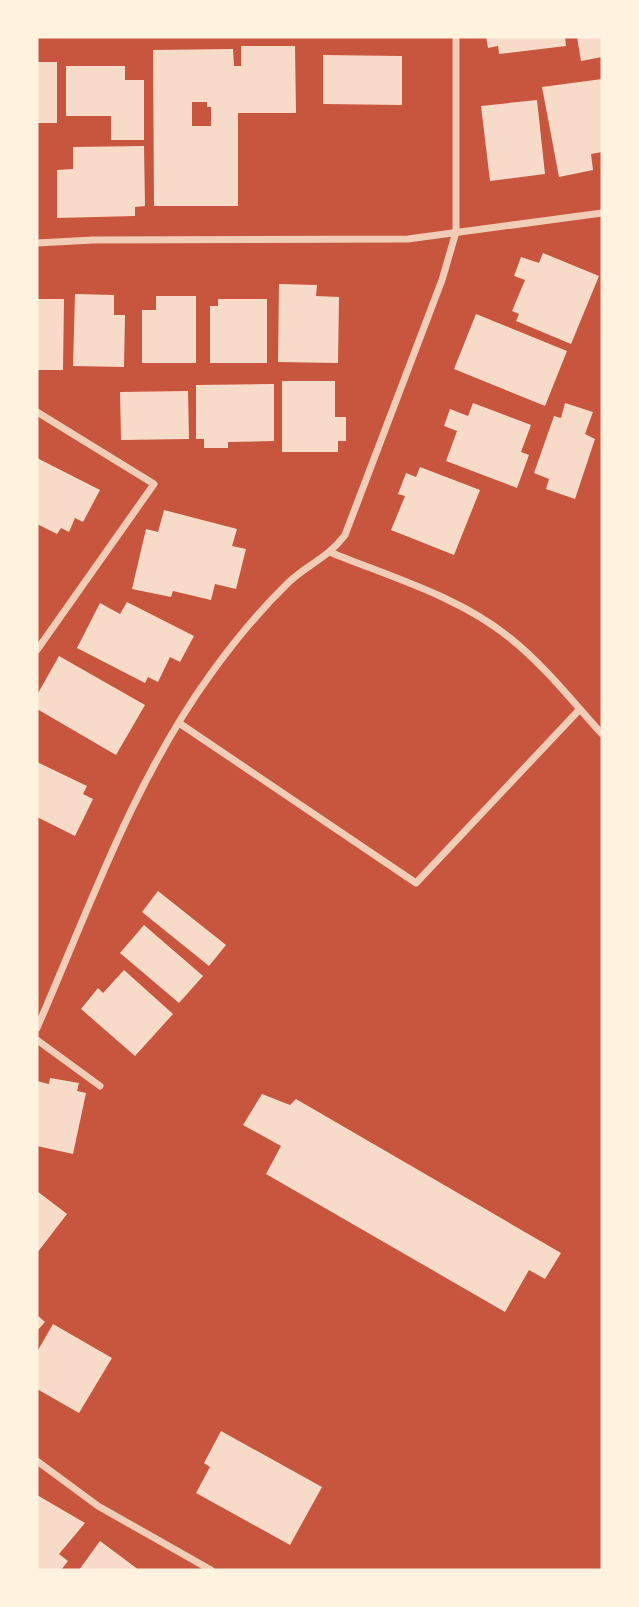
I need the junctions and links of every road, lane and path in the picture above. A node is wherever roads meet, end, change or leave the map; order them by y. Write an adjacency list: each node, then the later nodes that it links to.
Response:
1 (456, 37): 3 (street)
2 (602, 213): 3 (street)
3 (456, 232): 4 (street); 6 (street)
4 (37, 243)
5 (37, 412): 7 (street)
6 (332, 553): 8 (street); 9 (street)
7 (37, 650)
8 (580, 709): 9 (street); 10 (street)
9 (179, 723): 11 (street)
10 (602, 734)
11 (37, 1028)
12 (37, 1040): 13 (street)
13 (100, 1086)
14 (37, 1461): 15 (street)
15 (211, 1570)

